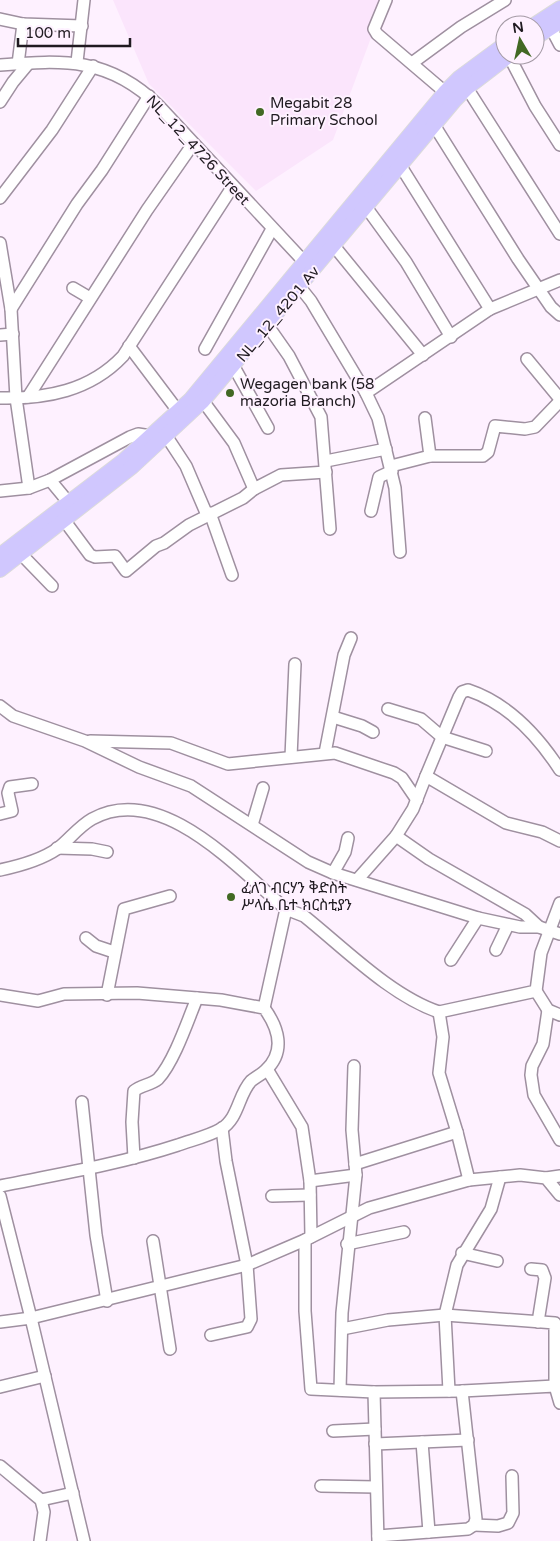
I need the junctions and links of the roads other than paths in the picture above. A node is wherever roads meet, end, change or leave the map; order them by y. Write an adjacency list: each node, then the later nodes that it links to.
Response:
1 (84, 0): 9 (street)
2 (386, 0): 13 (street)
3 (505, 0): 13 (street)
4 (560, 8): 5 (main road)
5 (545, 18)
6 (0, 19): 7 (street)
7 (23, 24): 9 (street); 15 (street)
8 (555, 25): 10 (street)
9 (82, 26): 12 (street)
10 (560, 45)
11 (495, 59): 20 (main road, NL_12_4201 Av)
12 (78, 62): 15 (street, NL_12_4726 Street); 18 (street, NL_12_4726 Street)
13 (412, 63): 20 (street)
14 (495, 63): 19 (main road, NL_12_4201 Av)
15 (23, 64): 17 (street, NL_12_4726 Street); 22 (street)
16 (514, 65): 25 (street)
17 (0, 66)
18 (93, 66): 21 (street, NL_12_4726 Street); 28 (street)
19 (467, 88): 23 (main road, NL_12_4201 Av); 31 (street)
20 (445, 92): 34 (main road, NL_12_4201 Av)
21 (149, 96): 24 (street, NL_12_4726 Street); 40 (street)
22 (0, 102)
23 (434, 125): 26 (main road, NL_12_4201 Av); 38 (street)
24 (193, 144): 27 (street, NL_12_4726 Street); 39 (street)
25 (560, 145)
26 (400, 165): 29 (main road, NL_12_4201 Av); 41 (street)
27 (233, 186): 30 (street, NL_12_4726 Street); 47 (street)
28 (2, 192)
29 (366, 207): 33 (main road, NL_12_4201 Av); 46 (street)
30 (272, 229): 34 (street, NL_12_4726 Street); 48 (street)
31 (560, 234)
32 (0, 243): 40 (street)
33 (334, 246): 34 (main road, NL_12_4201 Av); 49 (street)
34 (309, 267): 36 (main road, NL_12_4201 Av); 57 (main road, NL_12_4201 Av)
35 (560, 280): 38 (street)
36 (299, 286): 43 (main road, NL_12_4201 Av); 52 (street)
37 (73, 288): 39 (street)
38 (538, 289): 41 (street); 42 (street)
39 (90, 298): 54 (street)
40 (11, 309): 44 (street)
41 (490, 309): 46 (street)
42 (560, 315)
43 (268, 326): 51 (main road, NL_12_4201 Av); 64 (street)
44 (13, 334): 45 (street); 54 (street)
45 (0, 335)
46 (450, 336): 49 (street)
47 (129, 346): 54 (street); 57 (street)
48 (205, 349)
49 (423, 355): 52 (street)
50 (527, 359): 55 (street)
51 (234, 366): 56 (main road, NL_12_4201 Av); 59 (street)
52 (366, 393): 62 (street)
53 (0, 398): 54 (street)
54 (22, 398): 67 (street)
55 (560, 400): 63 (street)
56 (203, 401): 61 (main road, NL_12_4201 Av); 68 (street)
57 (178, 411): 60 (main road, NL_12_4201 Av)
58 (425, 418): 63 (street)
59 (268, 428)
60 (151, 436): 66 (street); 70 (main road, NL_12_4201 Av)
61 (167, 437): 72 (street); 73 (main road, NL_12_4201 Av)
62 (386, 449): 64 (street); 65 (street)
63 (430, 456): 65 (street)
64 (326, 467): 68 (street); 74 (street)
65 (391, 468): 71 (street); 75 (street)
66 (50, 480): 67 (street); 70 (street)
67 (29, 488): 69 (street)
68 (254, 489): 72 (street)
69 (0, 491)
70 (69, 503): 77 (main road, NL_12_4201 Av)
71 (371, 511)
72 (208, 514): 73 (street); 79 (street)
73 (64, 520): 76 (main road, NL_12_4201 Av)
74 (330, 529)
75 (400, 552)
76 (21, 554): 78 (main road, NL_12_4201 Av); 80 (street)
77 (0, 555)
78 (0, 570)
79 (232, 575)
80 (52, 586)
81 (351, 638): 85 (street)
82 (294, 664): 91 (street)
83 (0, 706): 88 (street)
84 (388, 709): 87 (street)
85 (333, 717): 86 (street); 90 (street)
86 (373, 732)
87 (442, 737): 89 (street); 92 (street); 93 (street)
88 (85, 741): 91 (street); 98 (street)
89 (486, 751)
90 (325, 753): 91 (street); 96 (street)
91 (291, 757)
92 (560, 770)
93 (426, 776): 96 (street); 101 (street)
94 (32, 784): 97 (street)
95 (263, 788): 98 (street)
96 (417, 800): 99 (street)
97 (0, 814)
98 (252, 825): 105 (street)
99 (396, 836): 106 (street); 112 (street)
100 (348, 838): 105 (street)
101 (560, 840)
102 (58, 848): 103 (street); 104 (street); 109 (street)
103 (106, 852)
104 (0, 870)
105 (334, 873): 106 (street)
106 (357, 880): 110 (street)
107 (170, 896): 115 (street)
108 (560, 903): 112 (street)
109 (286, 909): 121 (street); 123 (street)
110 (478, 918): 111 (street); 116 (street)
111 (508, 924): 112 (street); 114 (street)
112 (550, 930): 117 (street)
113 (86, 938): 115 (street)
114 (496, 950)
115 (114, 952): 118 (street)
116 (451, 960)
117 (536, 992): 122 (street); 123 (street)
118 (107, 994): 119 (street); 120 (street)
119 (0, 995)
120 (197, 998): 121 (street); 131 (street)
121 (264, 1008): 126 (street)
122 (548, 1010): 124 (street); 130 (street)
123 (439, 1012): 129 (street)
124 (560, 1015)
125 (354, 1066): 133 (street)
126 (267, 1069): 128 (street); 138 (street)
127 (82, 1102): 132 (street)
128 (222, 1128): 131 (street); 151 (street)
129 (457, 1132): 133 (street); 137 (street)
130 (560, 1140)
131 (134, 1158): 132 (street)
132 (90, 1169): 139 (street); 154 (street)
133 (355, 1169): 138 (street); 144 (street)
134 (560, 1176): 136 (street)
135 (500, 1177): 136 (street); 137 (street); 149 (street)
136 (546, 1178): 141 (street)
137 (469, 1180): 144 (street)
138 (310, 1181): 140 (street)
139 (0, 1186)
140 (310, 1195): 143 (street); 146 (street)
141 (560, 1195)
142 (0, 1196): 156 (street)
143 (272, 1196)
144 (352, 1217): 146 (street); 148 (street)
145 (404, 1232): 148 (street)
146 (308, 1238): 151 (street); 166 (street)
147 (153, 1241): 153 (street)
148 (348, 1244): 160 (street)
149 (462, 1254): 150 (street); 155 (street)
150 (497, 1261)
151 (247, 1265): 153 (street); 161 (street)
152 (531, 1269): 158 (street)
153 (161, 1288): 154 (street); 162 (street)
154 (107, 1301): 156 (street)
155 (445, 1315): 158 (street); 160 (street); 167 (street)
156 (31, 1318): 157 (street); 163 (street)
157 (0, 1322)
158 (538, 1322): 159 (street)
159 (557, 1323): 165 (street)
160 (342, 1329): 166 (street)
161 (211, 1335)
162 (170, 1349)
163 (46, 1376): 164 (street); 180 (street)
164 (0, 1386)
165 (558, 1386): 168 (street); 170 (street)
166 (340, 1390): 169 (street)
167 (449, 1391): 168 (street); 169 (street)
168 (462, 1391): 173 (street)
169 (374, 1392): 171 (street)
170 (560, 1403)
171 (375, 1429): 172 (street); 175 (street)
172 (333, 1431)
173 (468, 1440): 174 (street); 182 (street)
174 (422, 1442): 175 (street); 183 (street)
175 (375, 1444): 179 (street)
176 (0, 1466): 181 (street)
177 (512, 1476): 182 (street)
178 (321, 1486): 179 (street)
179 (376, 1487): 184 (street)
180 (73, 1493): 181 (street); 186 (street)
181 (41, 1500): 185 (street)
182 (474, 1525): 183 (street)
183 (429, 1532): 184 (street)
184 (378, 1539)
185 (40, 1541)
186 (84, 1541)

